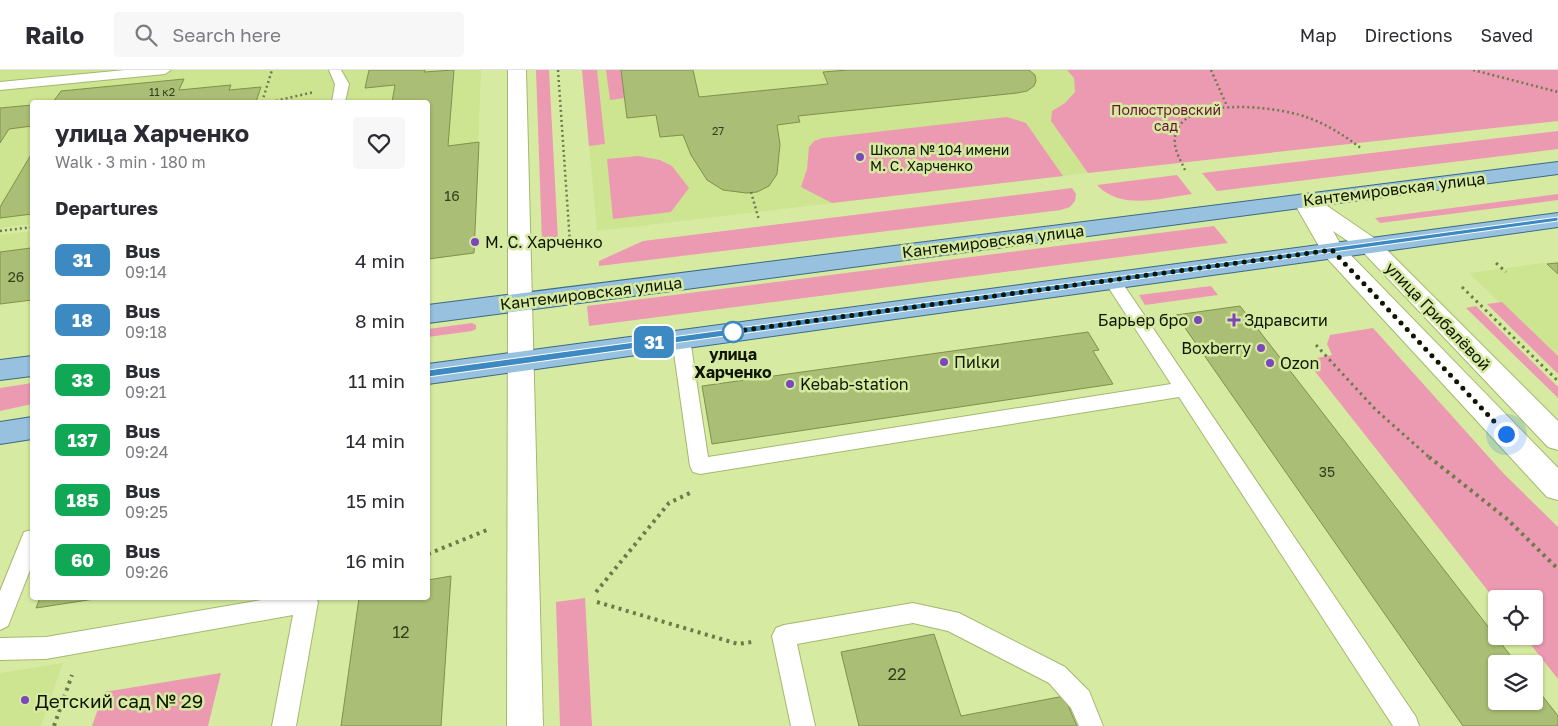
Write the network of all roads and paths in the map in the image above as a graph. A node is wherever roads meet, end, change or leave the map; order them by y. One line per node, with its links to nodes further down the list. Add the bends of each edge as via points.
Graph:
1 (39, 70): 9 (lane)
2 (165, 70): 9 (lane)
3 (272, 70): 13 (path)
4 (335, 70): 10 (lane)
5 (517, 70): 33 (street)
6 (558, 70): 26 (path)
7 (1211, 70): 16 (path)
8 (1474, 70): 12 (path)
9 (30, 83): 11 (lane)
10 (342, 84): 14 (path); 15 (lane)
11 (0, 86)
12 (1558, 92)
13 (263, 100)
14 (279, 100)
15 (339, 100)
16 (1227, 106): 17 (path, via 1250,106 1300,115 1344,135); 19 (path, via 1189,117 1178,128 1173,140 1176,155)
17 (1362, 149)
18 (1558, 168): 21 (main road, Кантемировская улица)
19 (1185, 170)
20 (751, 192): 22 (path)
21 (1304, 201): 27 (street, улица Грибалёвой); 28 (street, улица Грибалёвой); 33 (main road, Кантемировская улица)
22 (759, 220)
23 (1558, 220): 27 (main road)
24 (30, 227): 25 (path)
25 (0, 231)
26 (570, 245)
27 (1369, 245): 28 (main road); 45 (street, улица Грибалёвой)
28 (1332, 250): 31 (main road); 47 (street, улица Грибалёвой)
29 (1496, 263): 30 (path)
30 (1506, 272)
31 (1111, 279): 35 (main road); 42 (lane)
32 (1462, 286): 41 (path)
33 (520, 302): 34 (main road, Кантемировская улица); 37 (street)
34 (430, 314)
35 (681, 339): 37 (main road); 46 (lane, via 700,466)
36 (1316, 345): 51 (path, via 1351,387 1415,445 1489,503)
37 (521, 361): 40 (main road); 60 (street)
38 (30, 366): 39 (main road)
39 (0, 370)
40 (430, 374)
41 (1558, 381)
42 (1184, 389): 46 (lane); 63 (lane)
43 (30, 428): 44 (main road)
44 (0, 433)
45 (1558, 439)
46 (728, 461): 52 (path, via 728,467 710,483 669,503)
47 (1558, 488)
48 (488, 529): 50 (path)
49 (30, 544): 54 (lane)
50 (430, 553)
51 (1558, 569)
52 (596, 592)
53 (597, 602): 55 (path, via 738,644)
54 (0, 619)
55 (784, 636): 61 (lane); 62 (lane, via 913,613 951,621 1057,675 1080,700)
56 (84, 641): 57 (lane, via 46,648); 58 (path); 59 (lane, via 307,602)
57 (0, 649)
58 (54, 726)
59 (284, 726)
60 (525, 726)
61 (803, 726)
62 (1091, 726)
63 (1407, 726)

